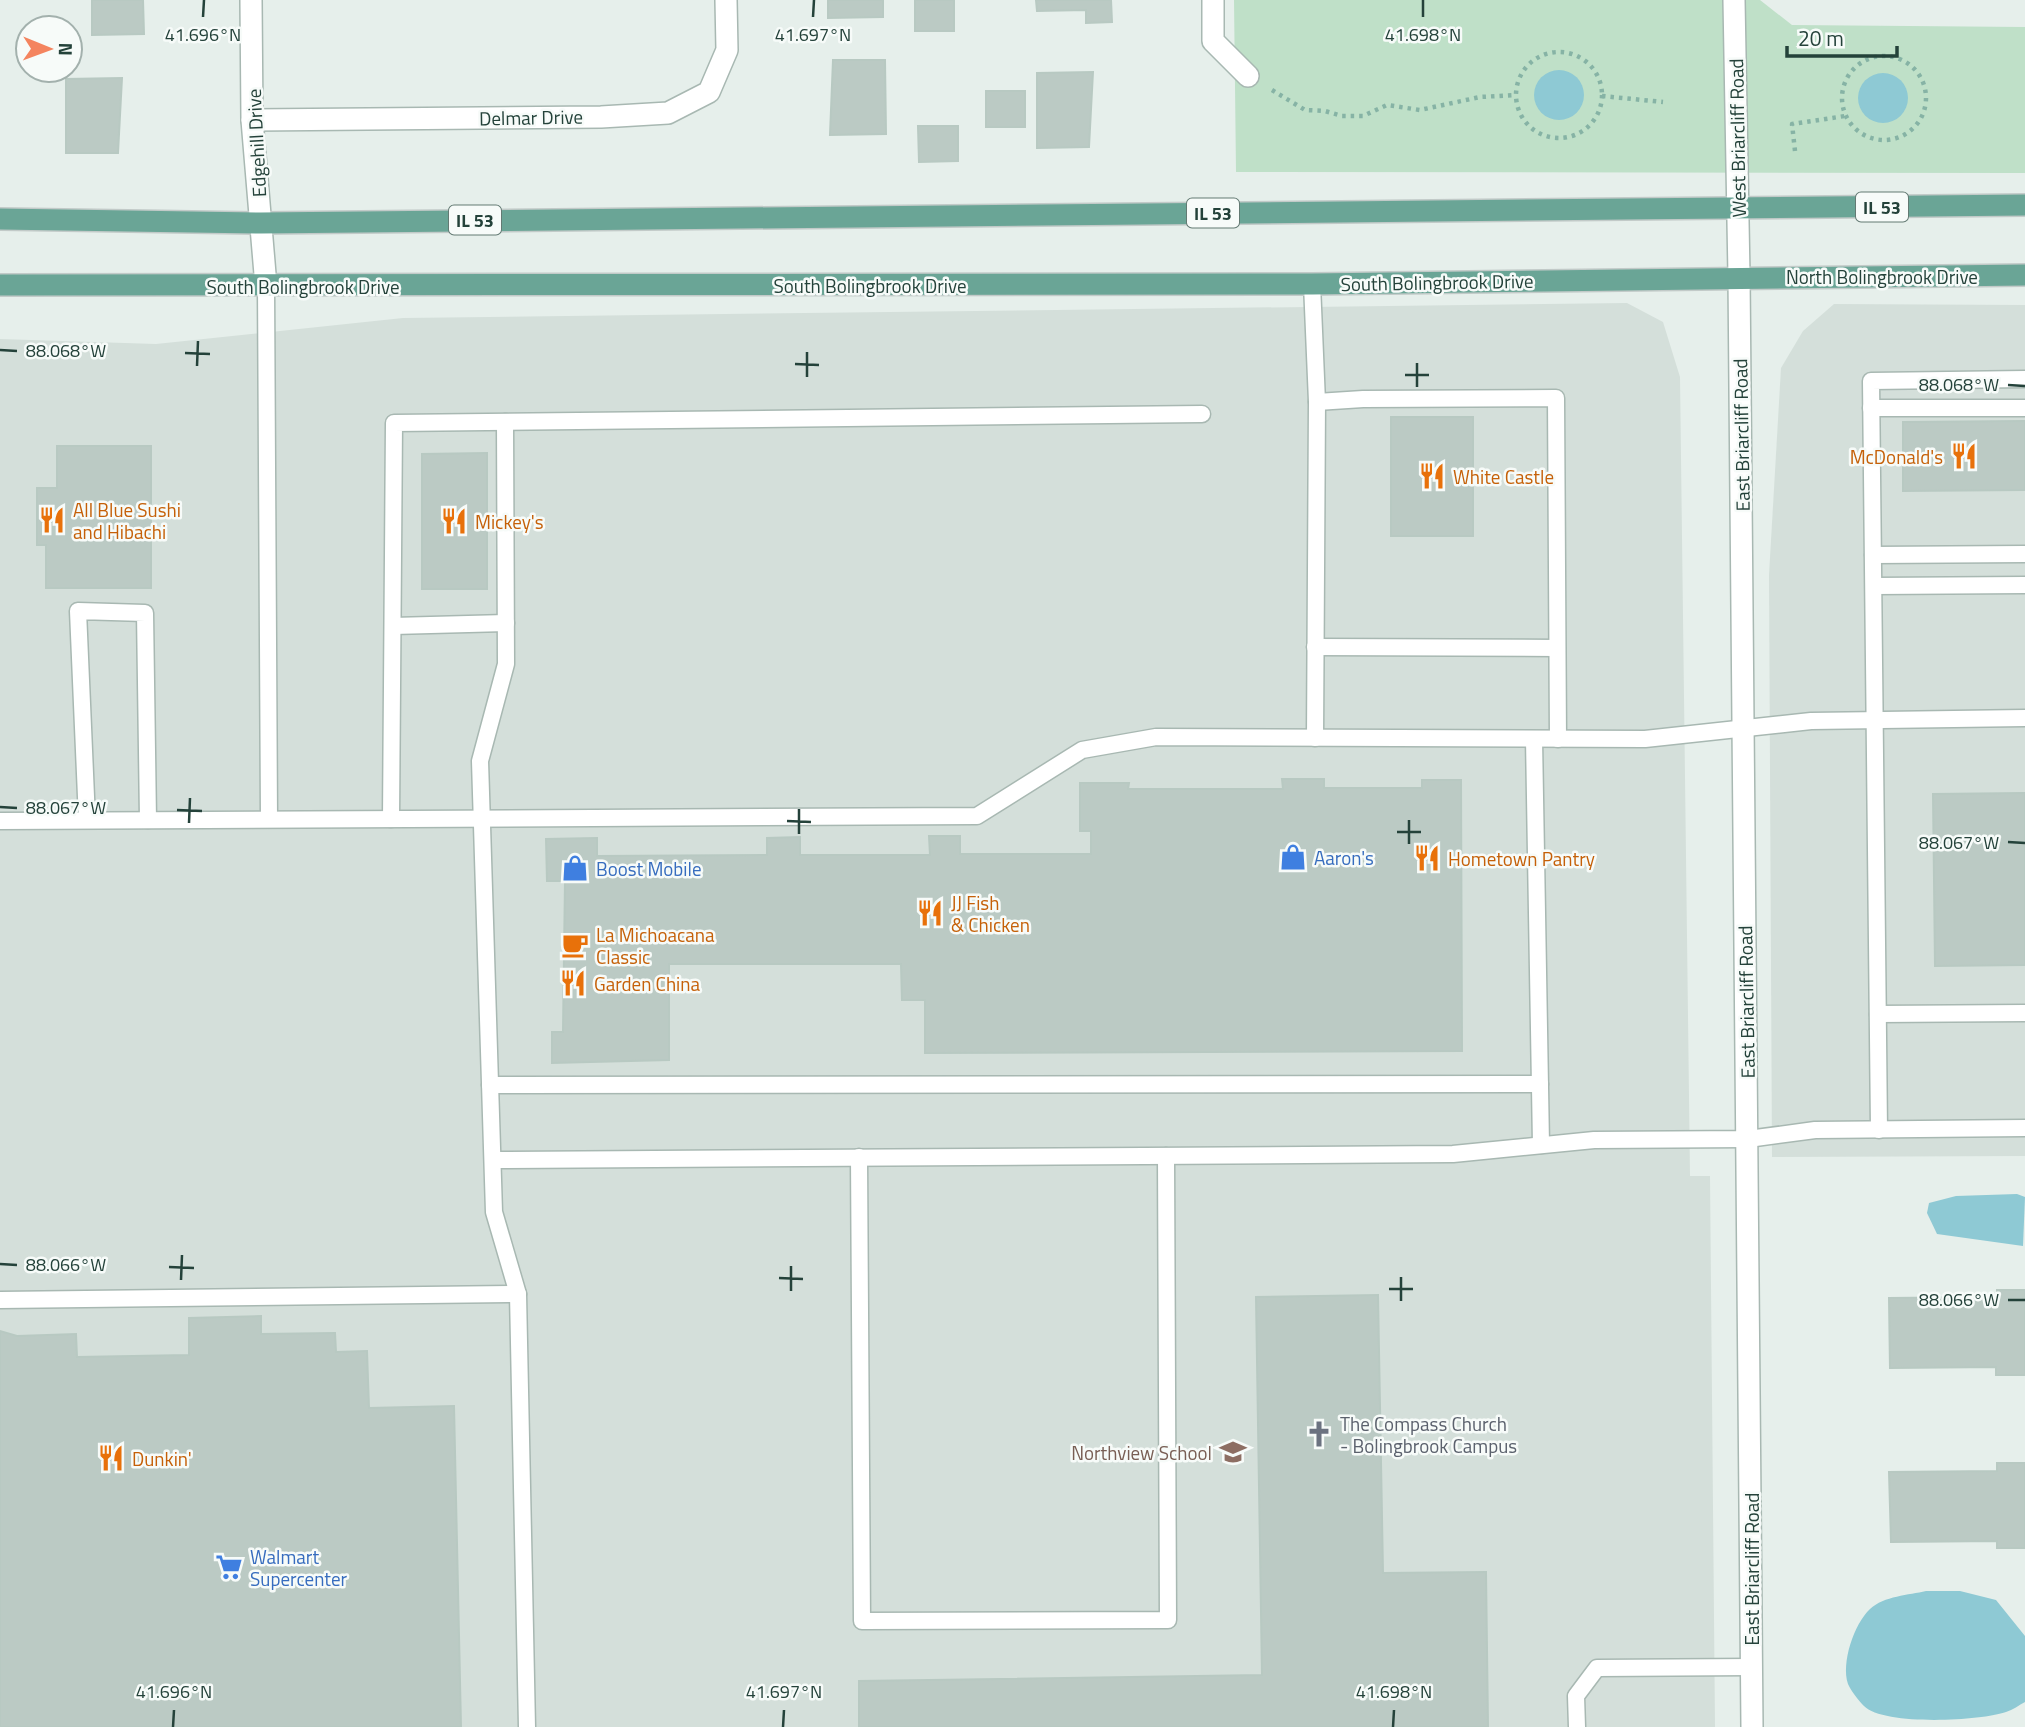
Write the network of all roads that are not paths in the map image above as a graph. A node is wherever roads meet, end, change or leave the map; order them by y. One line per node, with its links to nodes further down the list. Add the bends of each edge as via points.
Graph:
1 (251, 0): 6 (street, Edgehill Drive)
2 (726, 0): 6 (street, Delmar Drive, via 727,50 709,92 668,113)
3 (1213, 0): 5 (street, via 1213,41)
4 (1734, 0): 8 (street, West Briarcliff Road)
5 (1248, 76)
6 (252, 120): 10 (street, Edgehill Drive)
7 (2025, 205): 8 (main road, IL 53)
8 (1738, 208): 10 (main road, IL 53); 12 (street, West Briarcliff Road)
9 (0, 219): 10 (main road, IL 53)
10 (261, 223): 15 (street, Edgehill Drive)
11 (2025, 275): 12 (main road, North Bolingbrook Drive)
12 (1740, 276): 13 (main road, South Bolingbrook Drive); 32 (street, East Briarcliff Road)
13 (1312, 284): 15 (main road, South Bolingbrook Drive); 17 (lane)
14 (0, 285): 15 (main road, South Bolingbrook Drive)
15 (266, 286): 37 (lane)
16 (2025, 379): 18 (lane, via 1871,381)
17 (1317, 402): 28 (lane); 29 (lane, via 1556,398)
18 (1871, 408): 19 (lane); 23 (lane)
19 (2025, 408)
20 (1202, 414): 21 (lane)
21 (505, 422): 26 (lane); 27 (lane, via 394,423)
22 (2025, 554): 23 (lane)
23 (1873, 555): 25 (lane)
24 (2025, 585): 25 (lane)
25 (1874, 586): 31 (lane)
26 (506, 623): 27 (lane); 36 (lane, via 506,664 480,761)
27 (393, 626): 38 (lane)
28 (1315, 647): 29 (lane); 33 (lane)
29 (1557, 648): 35 (lane)
30 (2025, 718): 31 (lane)
31 (1874, 720): 32 (lane); 43 (lane)
32 (1744, 728): 35 (lane, via 1645,739); 48 (street, East Briarcliff Road)
33 (1315, 738): 34 (lane); 36 (lane, via 1156,737 1082,750 977,816)
34 (1534, 739): 35 (lane); 44 (lane)
35 (1558, 739)
36 (483, 818): 38 (lane); 45 (lane)
37 (269, 819): 38 (lane); 40 (lane)
38 (391, 819)
39 (87, 820): 40 (lane); 40 (lane, via 78,611 145,613); 41 (lane)
40 (148, 820)
41 (0, 821)
42 (2025, 1013): 43 (lane)
43 (1878, 1014): 47 (lane)
44 (1540, 1084): 45 (lane); 49 (lane)
45 (490, 1085): 52 (lane)
46 (2025, 1128): 47 (lane)
47 (1880, 1129): 48 (lane, via 1815,1130)
48 (1748, 1139): 49 (lane); 55 (street, East Briarcliff Road)
49 (1541, 1145): 50 (lane, via 1453,1154)
50 (1166, 1156): 51 (lane); 51 (lane, via 1168,1620 1001,1621 862,1621)
51 (859, 1157): 52 (lane)
52 (493, 1160): 53 (lane, via 494,1212)
53 (518, 1294): 54 (lane); 56 (lane)
54 (0, 1300)
55 (1752, 1667): 57 (lane, via 1597,1668 1576,1696); 58 (street, East Briarcliff Road)
56 (527, 1727)
57 (1577, 1727)
58 (1752, 1727)

